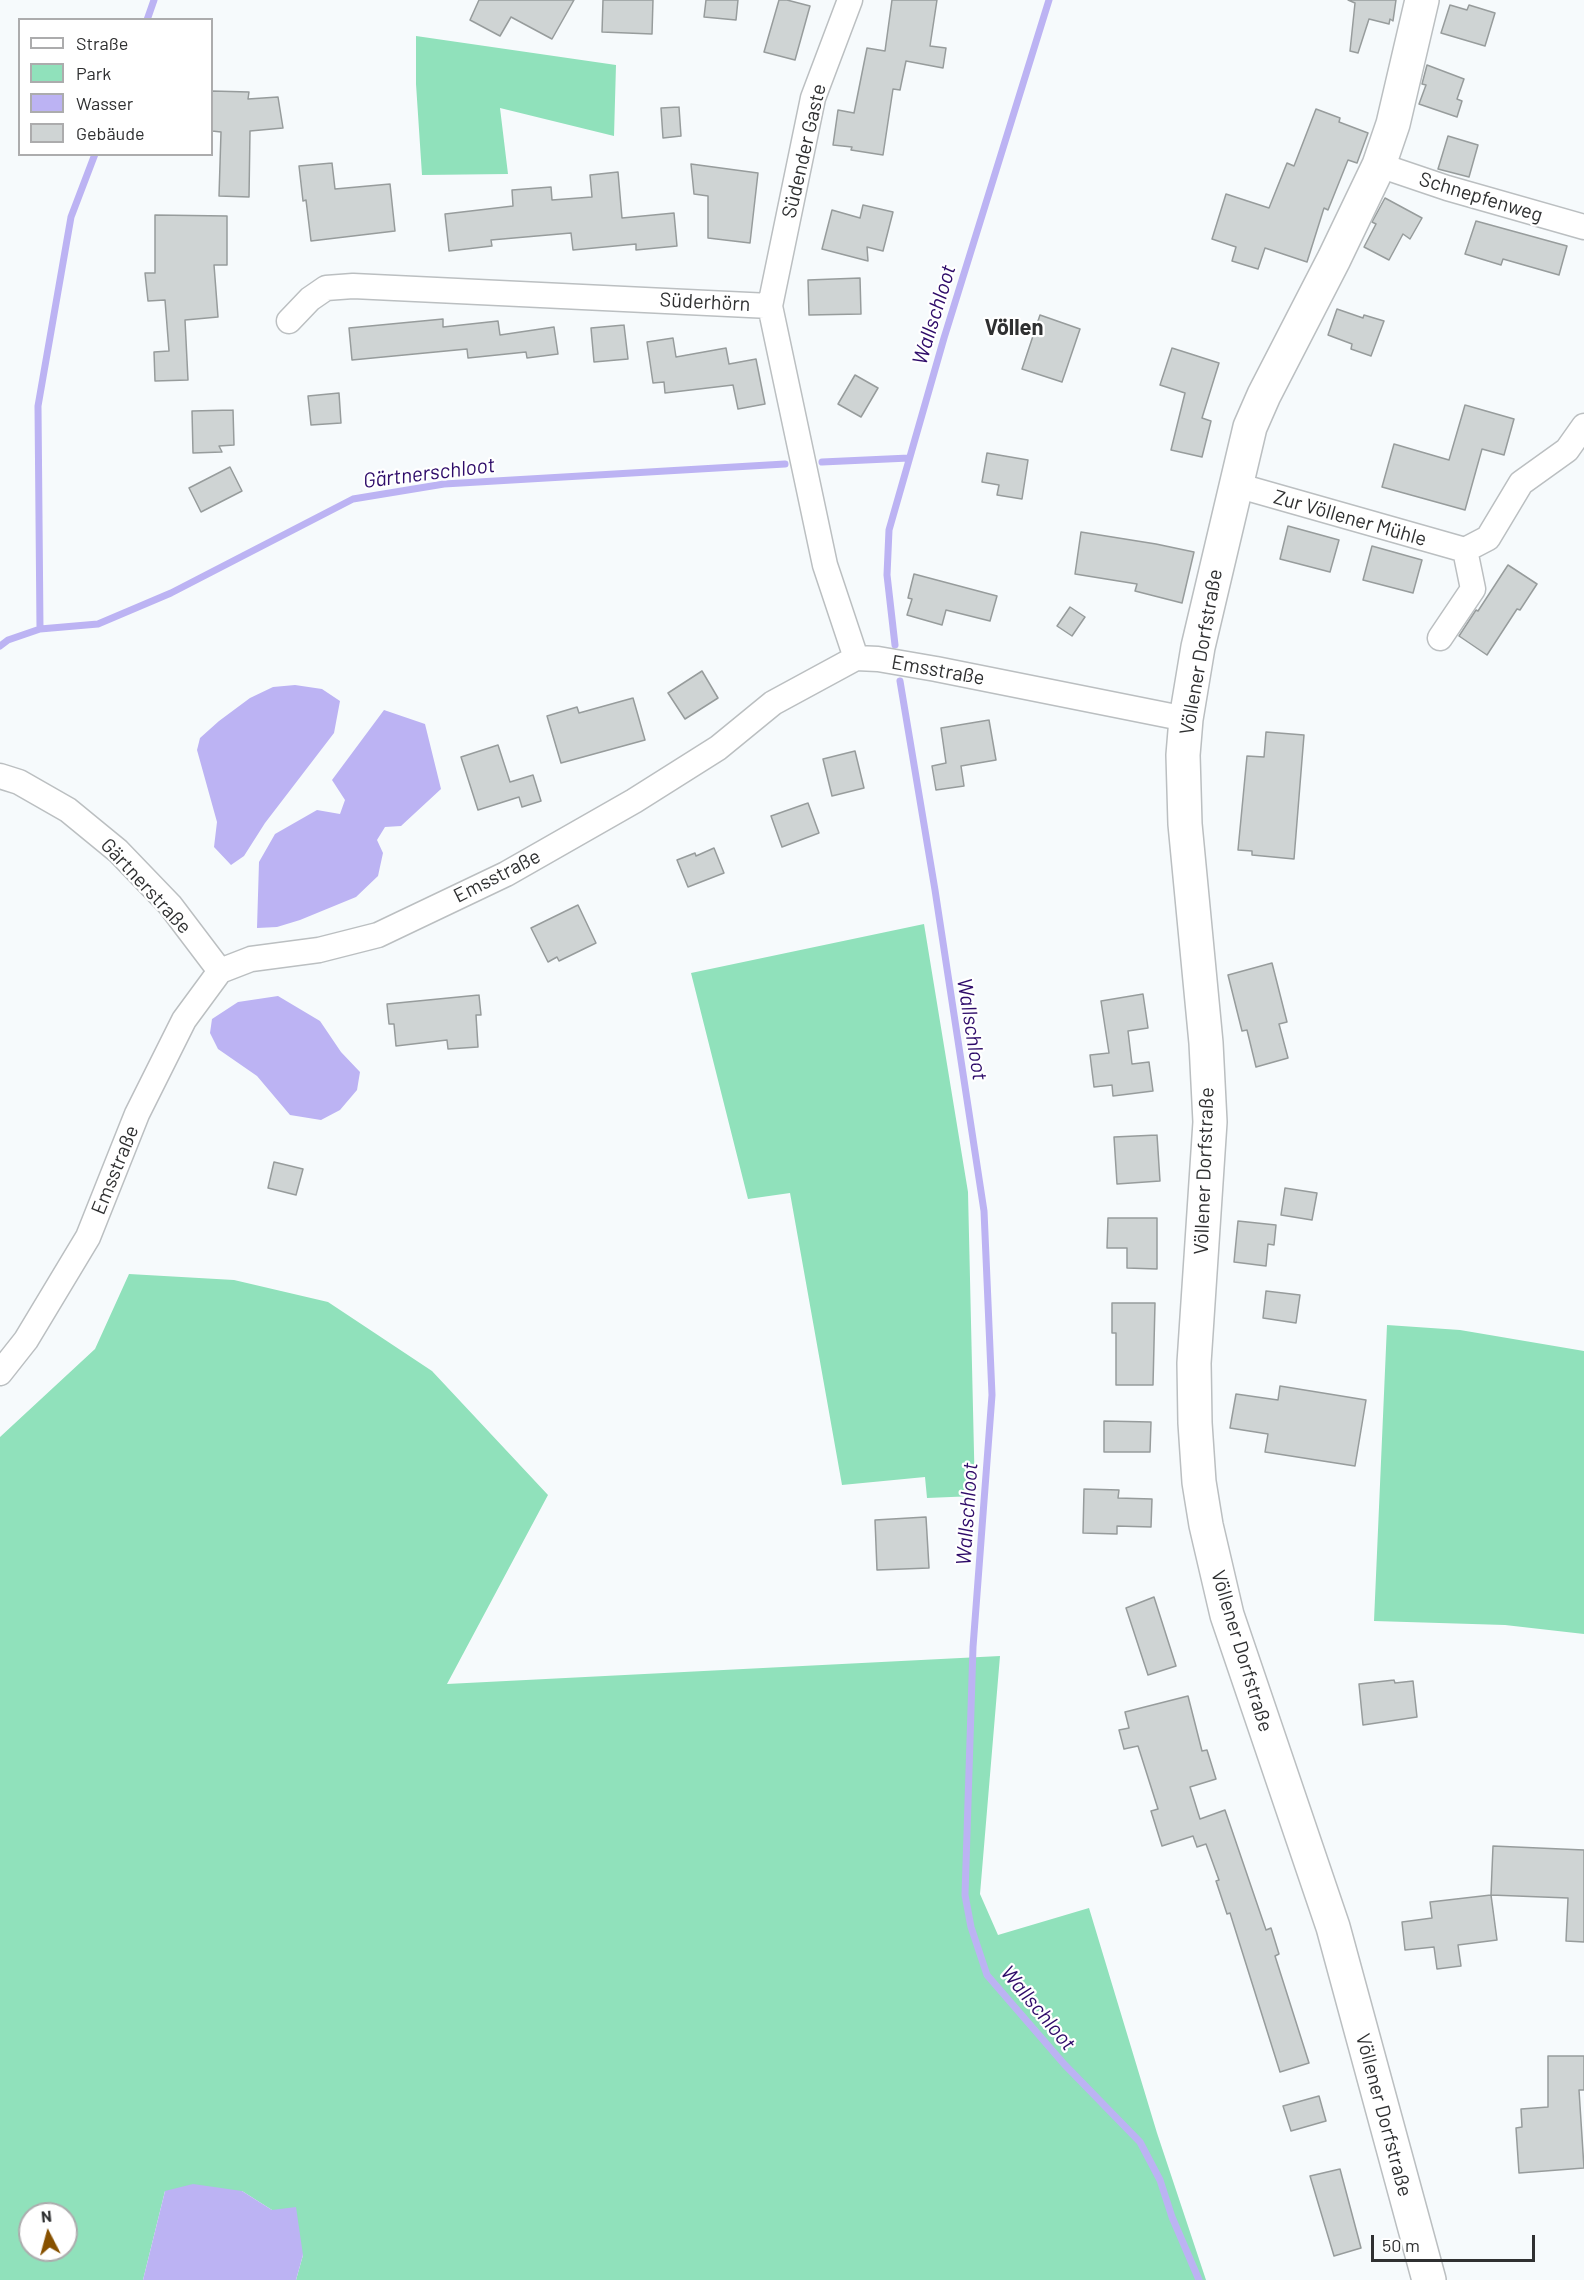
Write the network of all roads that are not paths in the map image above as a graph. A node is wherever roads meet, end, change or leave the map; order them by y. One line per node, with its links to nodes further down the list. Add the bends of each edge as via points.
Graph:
1 (850, 0): 5 (street, Südender Gaste, via 813,98)
2 (1422, 0): 3 (street, Völlener Dorfstraße, via 1393,124)
3 (1379, 165): 4 (street, Schnepfenweg); 8 (street, Völlener Dorfstraße, via 1264,395 1250,427)
4 (1584, 227)
5 (770, 306): 6 (street, Süderhörn, via 353,286 326,288); 11 (street, Süderhörn, via 825,565)
6 (289, 321)
7 (1584, 426): 9 (street, via 1567,450 1521,483 1488,538)
8 (1236, 485): 9 (street, Zur Völlener Mühle); 12 (street, Völlener Dorfstraße, via 1198,647)
9 (1465, 550): 10 (street, via 1473,589)
10 (1440, 638)
11 (855, 658): 12 (street, Emsstraße, via 936,669); 14 (street, Emsstraße, via 773,703 718,748 634,801 506,874 378,935 319,950 251,958)
12 (1186, 719): 16 (street, Völlener Dorfstraße, via 1185,824 1210,1122 1195,1346 1199,1482 1227,1615 1332,1927)
13 (0, 776): 14 (street, Gärtnerstraße, via 19,782 68,810 118,851 170,905)
14 (220, 971): 15 (street, Emsstraße, via 184,1020 137,1114 88,1237 26,1340)
15 (0, 1373)
16 (1429, 2280)

